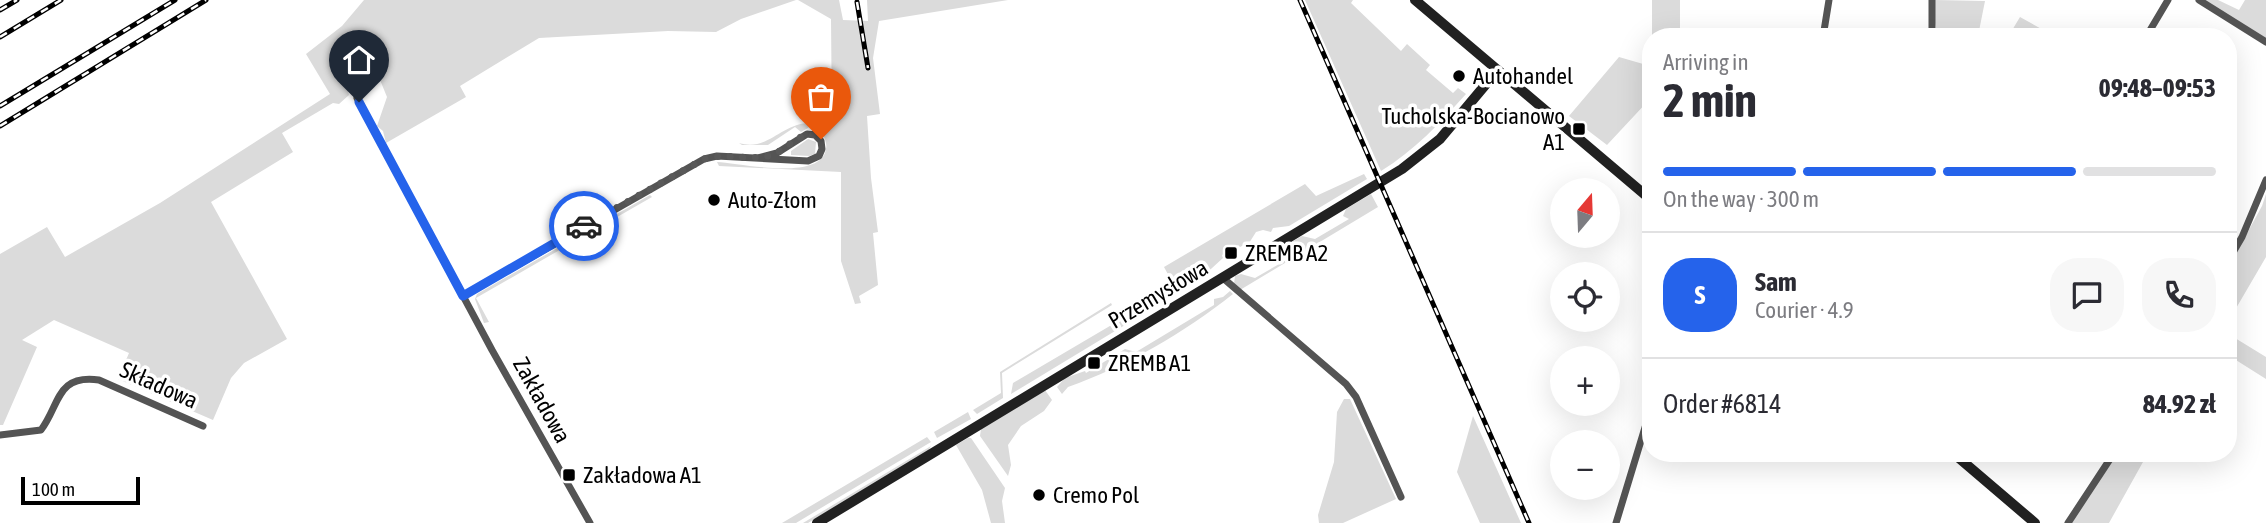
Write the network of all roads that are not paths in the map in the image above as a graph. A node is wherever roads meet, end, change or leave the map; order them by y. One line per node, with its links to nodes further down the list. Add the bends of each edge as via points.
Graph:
1 (1415, 0): 10 (street)
2 (1829, 0): 6 (street)
3 (1932, 0): 7 (street)
4 (2168, 0): 8 (street)
5 (2199, 0): 9 (street)
6 (1824, 28)
7 (1932, 28)
8 (2151, 28)
9 (2266, 41)
10 (1497, 71): 14 (street); 16 (street, Przemysłowa, via 1421,156)
11 (357, 98): 17 (street, Zakładowa)
12 (758, 158): 12 (street, via 813,160 820,155 822,143 808,134 777,153); 17 (street, via 704,159)
13 (2266, 180): 15 (street)
14 (1642, 192)
15 (2237, 246)
16 (1223, 278): 23 (street, via 1346,384); 24 (street, Przemysłowa)
17 (463, 296): 25 (street, Zakładowa)
18 (203, 426): 19 (street, Składowa, via 92,379 60,392 41,430)
19 (0, 435)
20 (1642, 437): 27 (street)
21 (1964, 462): 28 (street)
22 (2109, 462): 29 (street)
23 (1402, 496)
24 (831, 519): 26 (street, Przemysłowa)
25 (590, 523)
26 (817, 523)
27 (1616, 523)
28 (2035, 523)
29 (2068, 523)

